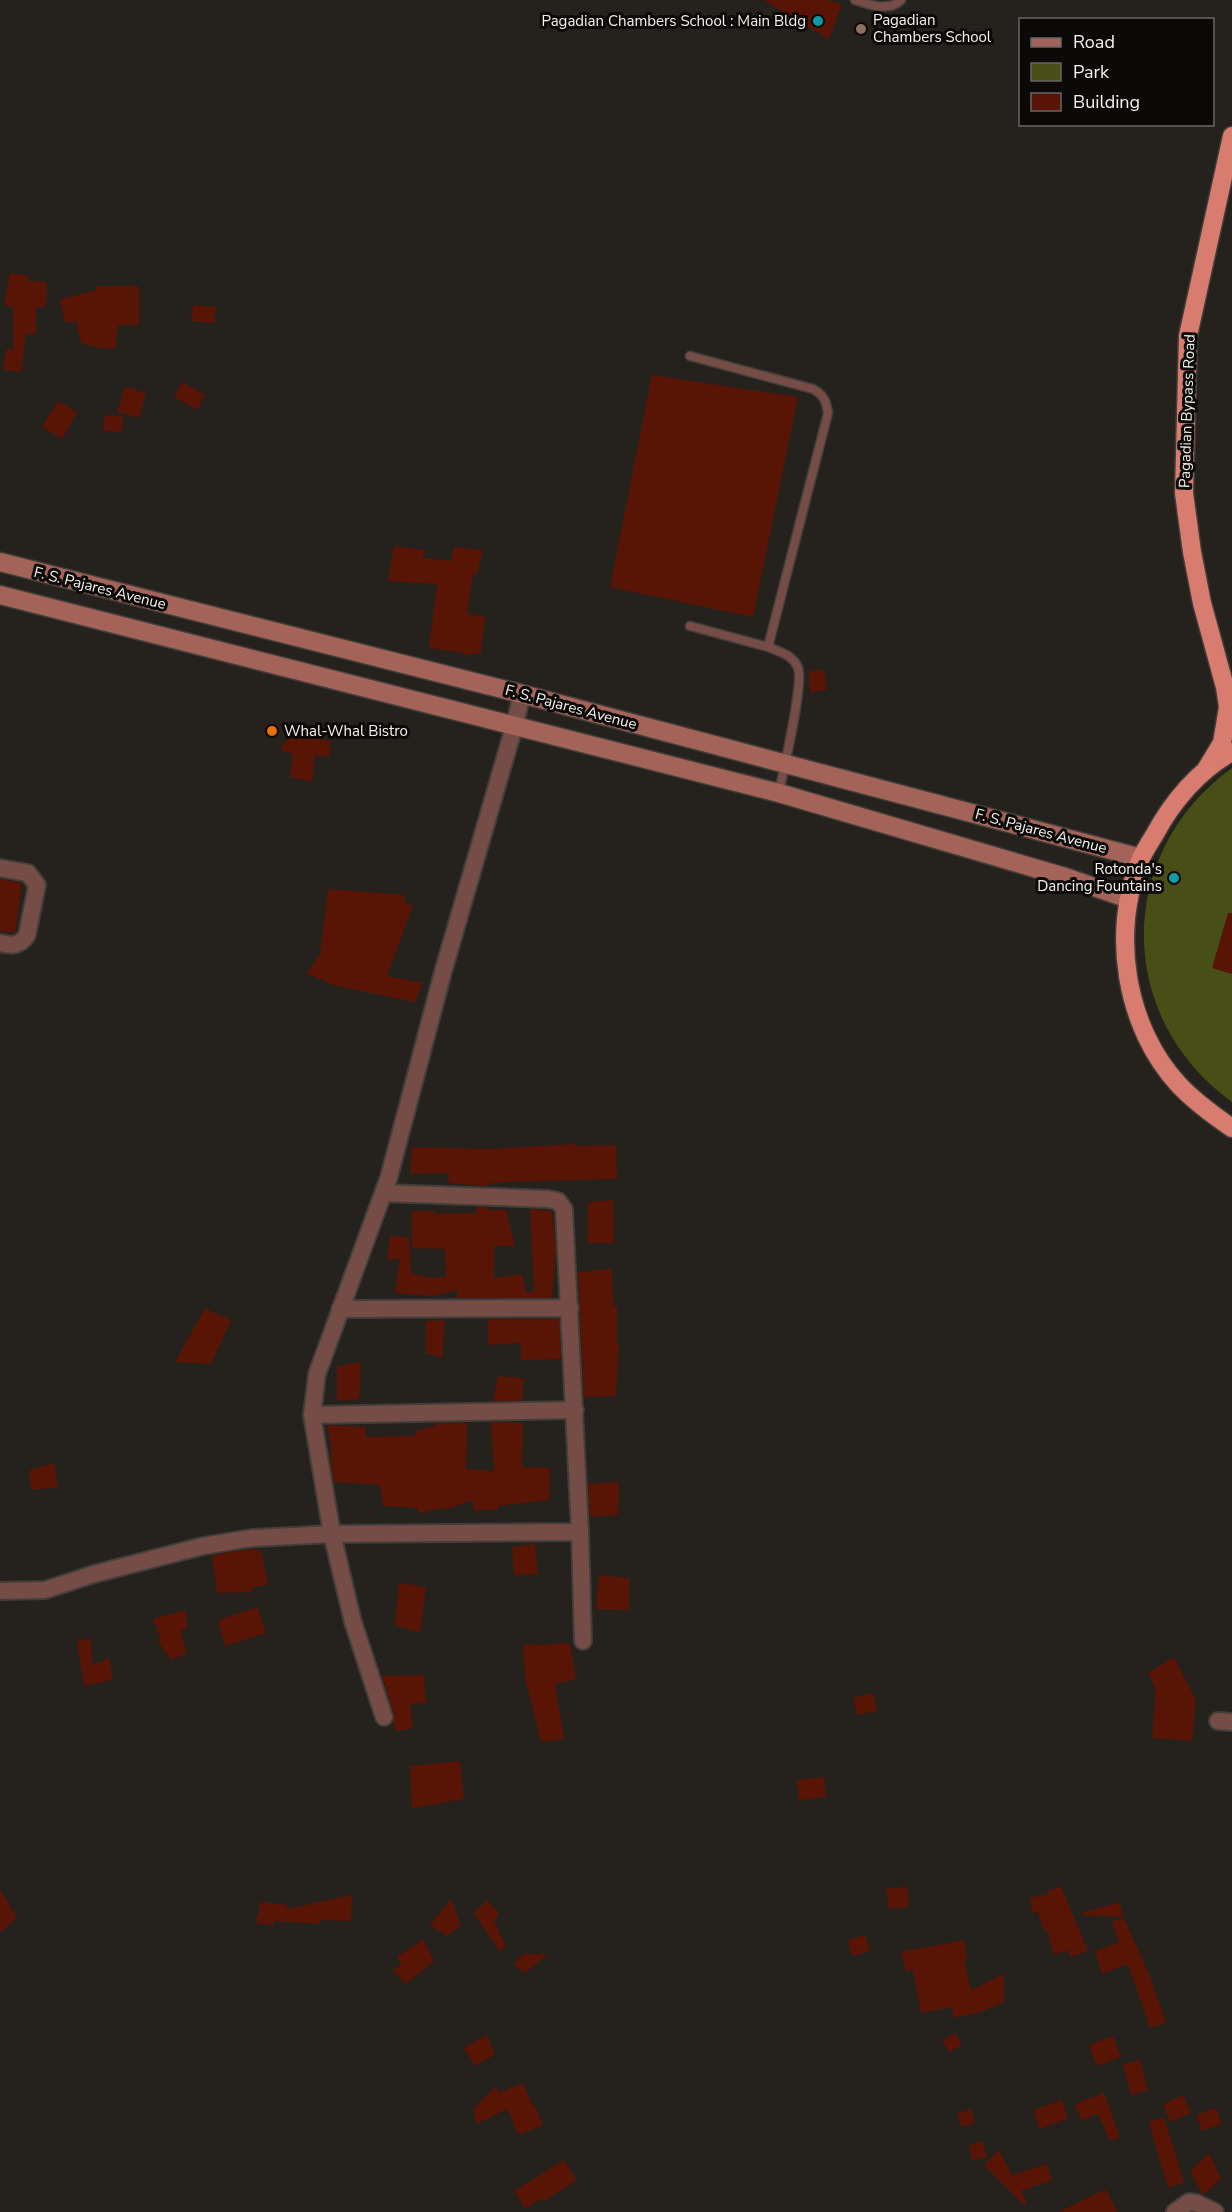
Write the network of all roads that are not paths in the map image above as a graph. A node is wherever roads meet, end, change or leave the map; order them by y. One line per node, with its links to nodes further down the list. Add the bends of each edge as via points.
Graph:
1 (855, 0): 2 (lane, via 889,7)
2 (901, 0)
3 (1232, 136): 11 (highway, Pagadian Bypass Road, via 1188,336 1184,493 1202,603)
4 (690, 356): 9 (lane, via 813,389 826,401 828,413)
5 (0, 562): 8 (main road, F. S. Pajares Avenue)
6 (0, 595): 10 (main road, F. S. Pajares Avenue)
7 (690, 626): 9 (lane)
8 (335, 647): 10 (main road); 12 (main road, F. S. Pajares Avenue)
9 (768, 648): 15 (lane, via 790,656 798,667)
10 (328, 678): 13 (main road, F. S. Pajares Avenue)
11 (1229, 692): 16 (highway, Pagadian Bypass Road, via 1222,743)
12 (522, 694): 13 (street); 15 (main road, F. S. Pajares Avenue)
13 (514, 727): 17 (main road, F. S. Pajares Avenue); 23 (street)
14 (1232, 752): 16 (highway)
15 (785, 763): 17 (lane); 18 (main road, F. S. Pajares Avenue)
16 (1205, 771): 18 (highway, via 1167,811)
17 (778, 793): 20 (main road, F. S. Pajares Avenue)
18 (1141, 858): 20 (highway)
19 (0, 868): 21 (street, via 28,873 37,885 27,935 11,946)
20 (1129, 899): 22 (highway, via 1125,938 1128,978 1138,1016 1155,1052 1178,1083 1206,1111)
21 (0, 944)
22 (1232, 1128)
23 (384, 1193): 24 (street, via 558,1201 566,1218); 25 (street)
24 (570, 1308): 25 (street); 26 (street)
25 (340, 1309): 27 (street, via 317,1374)
26 (575, 1410): 27 (street); 28 (street)
27 (312, 1415): 29 (street)
28 (580, 1532): 29 (street); 31 (street)
29 (332, 1534): 30 (street, via 252,1538 202,1546 45,1590); 32 (street, via 353,1622)
30 (0, 1591)
31 (583, 1641)
32 (384, 1717)
33 (1176, 2212): 34 (street, via 1189,2202)
34 (1215, 2212)

